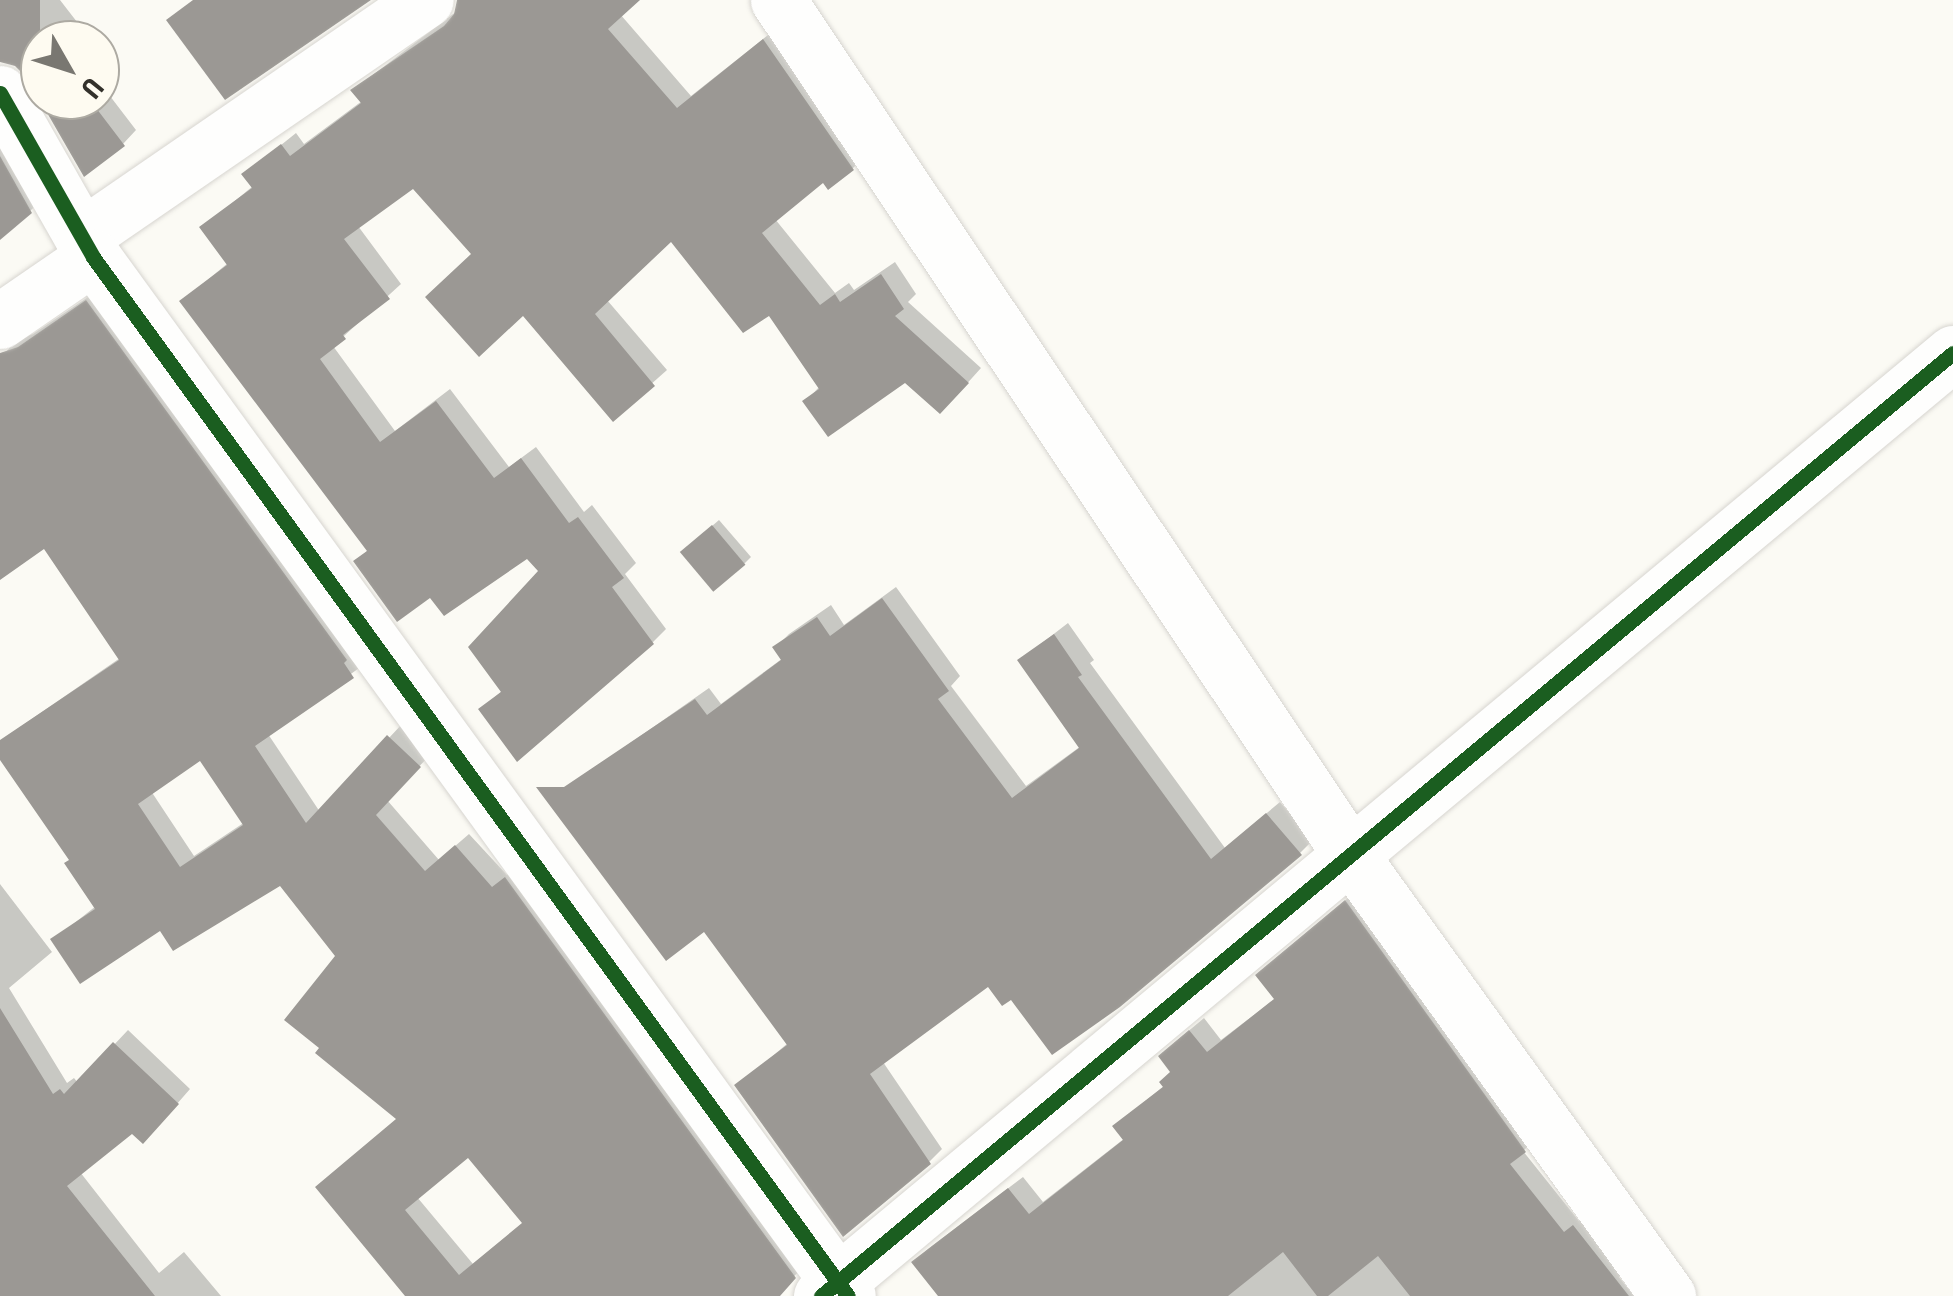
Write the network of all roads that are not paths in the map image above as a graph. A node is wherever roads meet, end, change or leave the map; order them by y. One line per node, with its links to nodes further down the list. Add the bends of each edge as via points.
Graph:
1 (426, 0): 4 (street)
2 (778, 0): 7 (street)
3 (0, 93): 4 (street)
4 (87, 247): 5 (street); 8 (street)
5 (0, 322)
6 (1953, 353): 7 (street)
7 (1352, 857): 8 (street); 9 (street)
8 (835, 1291)
9 (1668, 1296)

